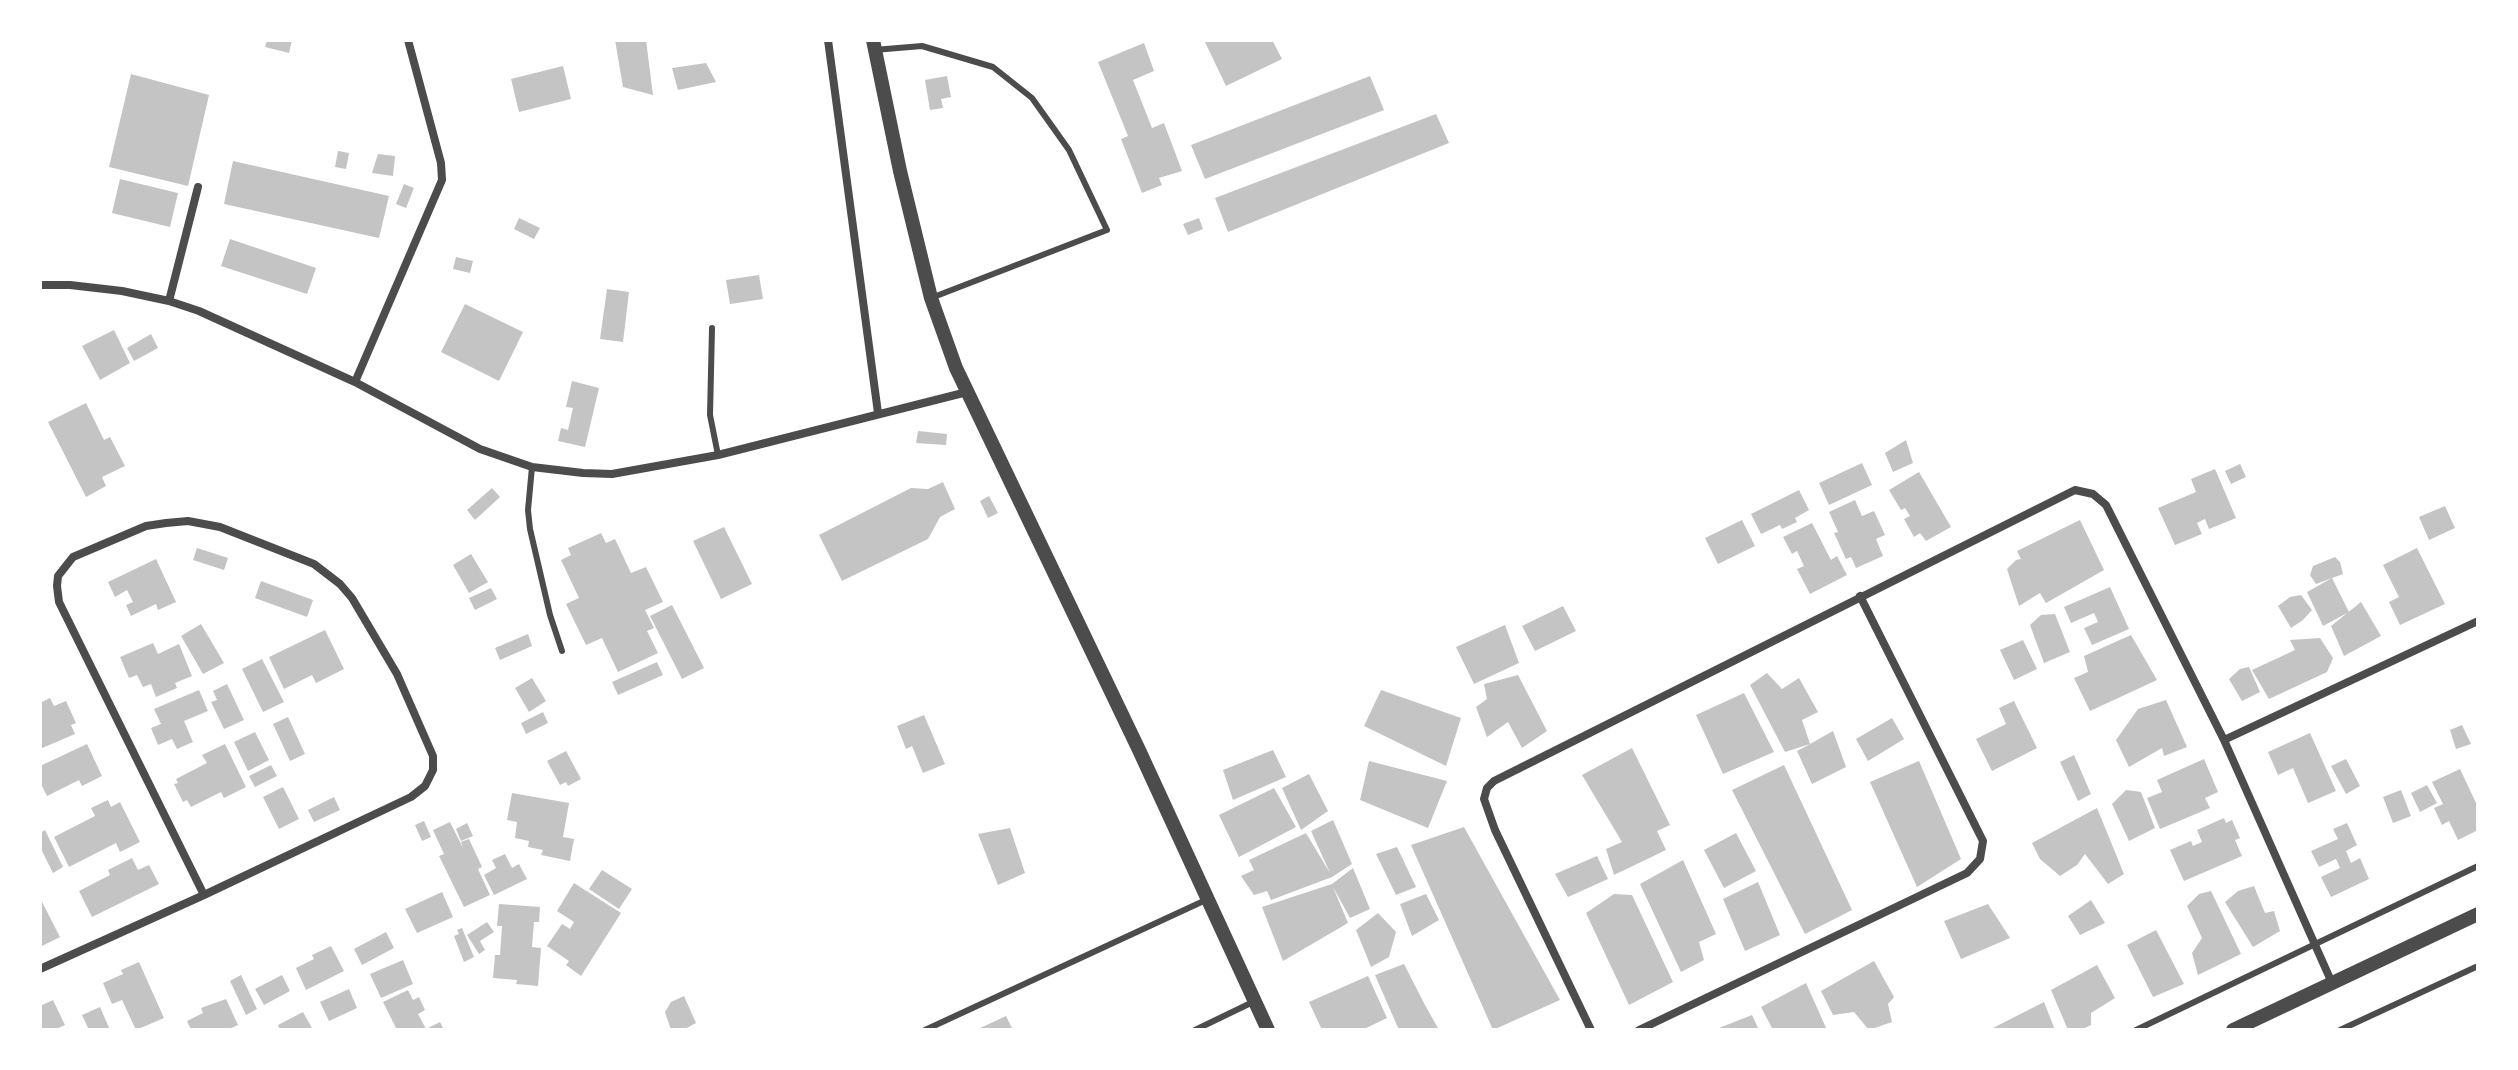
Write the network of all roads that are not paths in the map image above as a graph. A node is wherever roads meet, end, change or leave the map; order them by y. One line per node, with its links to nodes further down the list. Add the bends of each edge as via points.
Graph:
1 (408, 40): 9 (street, via 442,180)
2 (828, 40): 11 (street)
3 (873, 45): 6 (street); 6 (lane, via 922,46 993,67 1023,90 1069,150 1107,230)
4 (198, 187): 7 (street)
5 (40, 285): 7 (street, via 122,291)
6 (931, 298): 10 (street)
7 (169, 301): 9 (street)
8 (712, 328): 12 (lane, via 710,415)
9 (355, 382): 13 (street, via 480,449)
10 (967, 392): 11 (street); 20 (street)
11 (878, 413): 12 (street)
12 (718, 455): 13 (street, via 612,474)
13 (532, 467): 16 (lane, via 530,529)
14 (1860, 596): 17 (street, via 2075,490 2093,494 2106,505); 30 (street, via 1487,788 1484,799 1495,830); 31 (street, via 1983,841 1980,859 1967,873)
15 (2478, 621): 17 (street)
16 (562, 651)
17 (2224, 740): 22 (street)
18 (2478, 866): 22 (lane)
19 (204, 895): 19 (street, via 411,797 425,786 433,756 397,674 340,584 314,564 220,527 188,521 146,526 73,557 57,586 59,602); 24 (street)
20 (1208, 899): 26 (street); 27 (lane)
21 (2478, 914): 25 (street)
22 (2315, 945): 25 (street); 32 (lane)
23 (2478, 966): 34 (lane)
24 (40, 969)
25 (2332, 983): 33 (street)
26 (1255, 1001): 28 (lane); 29 (street)
27 (925, 1030)
28 (1195, 1030)
29 (1268, 1030)
30 (1591, 1030)
31 (1639, 1030)
32 (2136, 1030)
33 (2233, 1030)
34 (2340, 1030)

